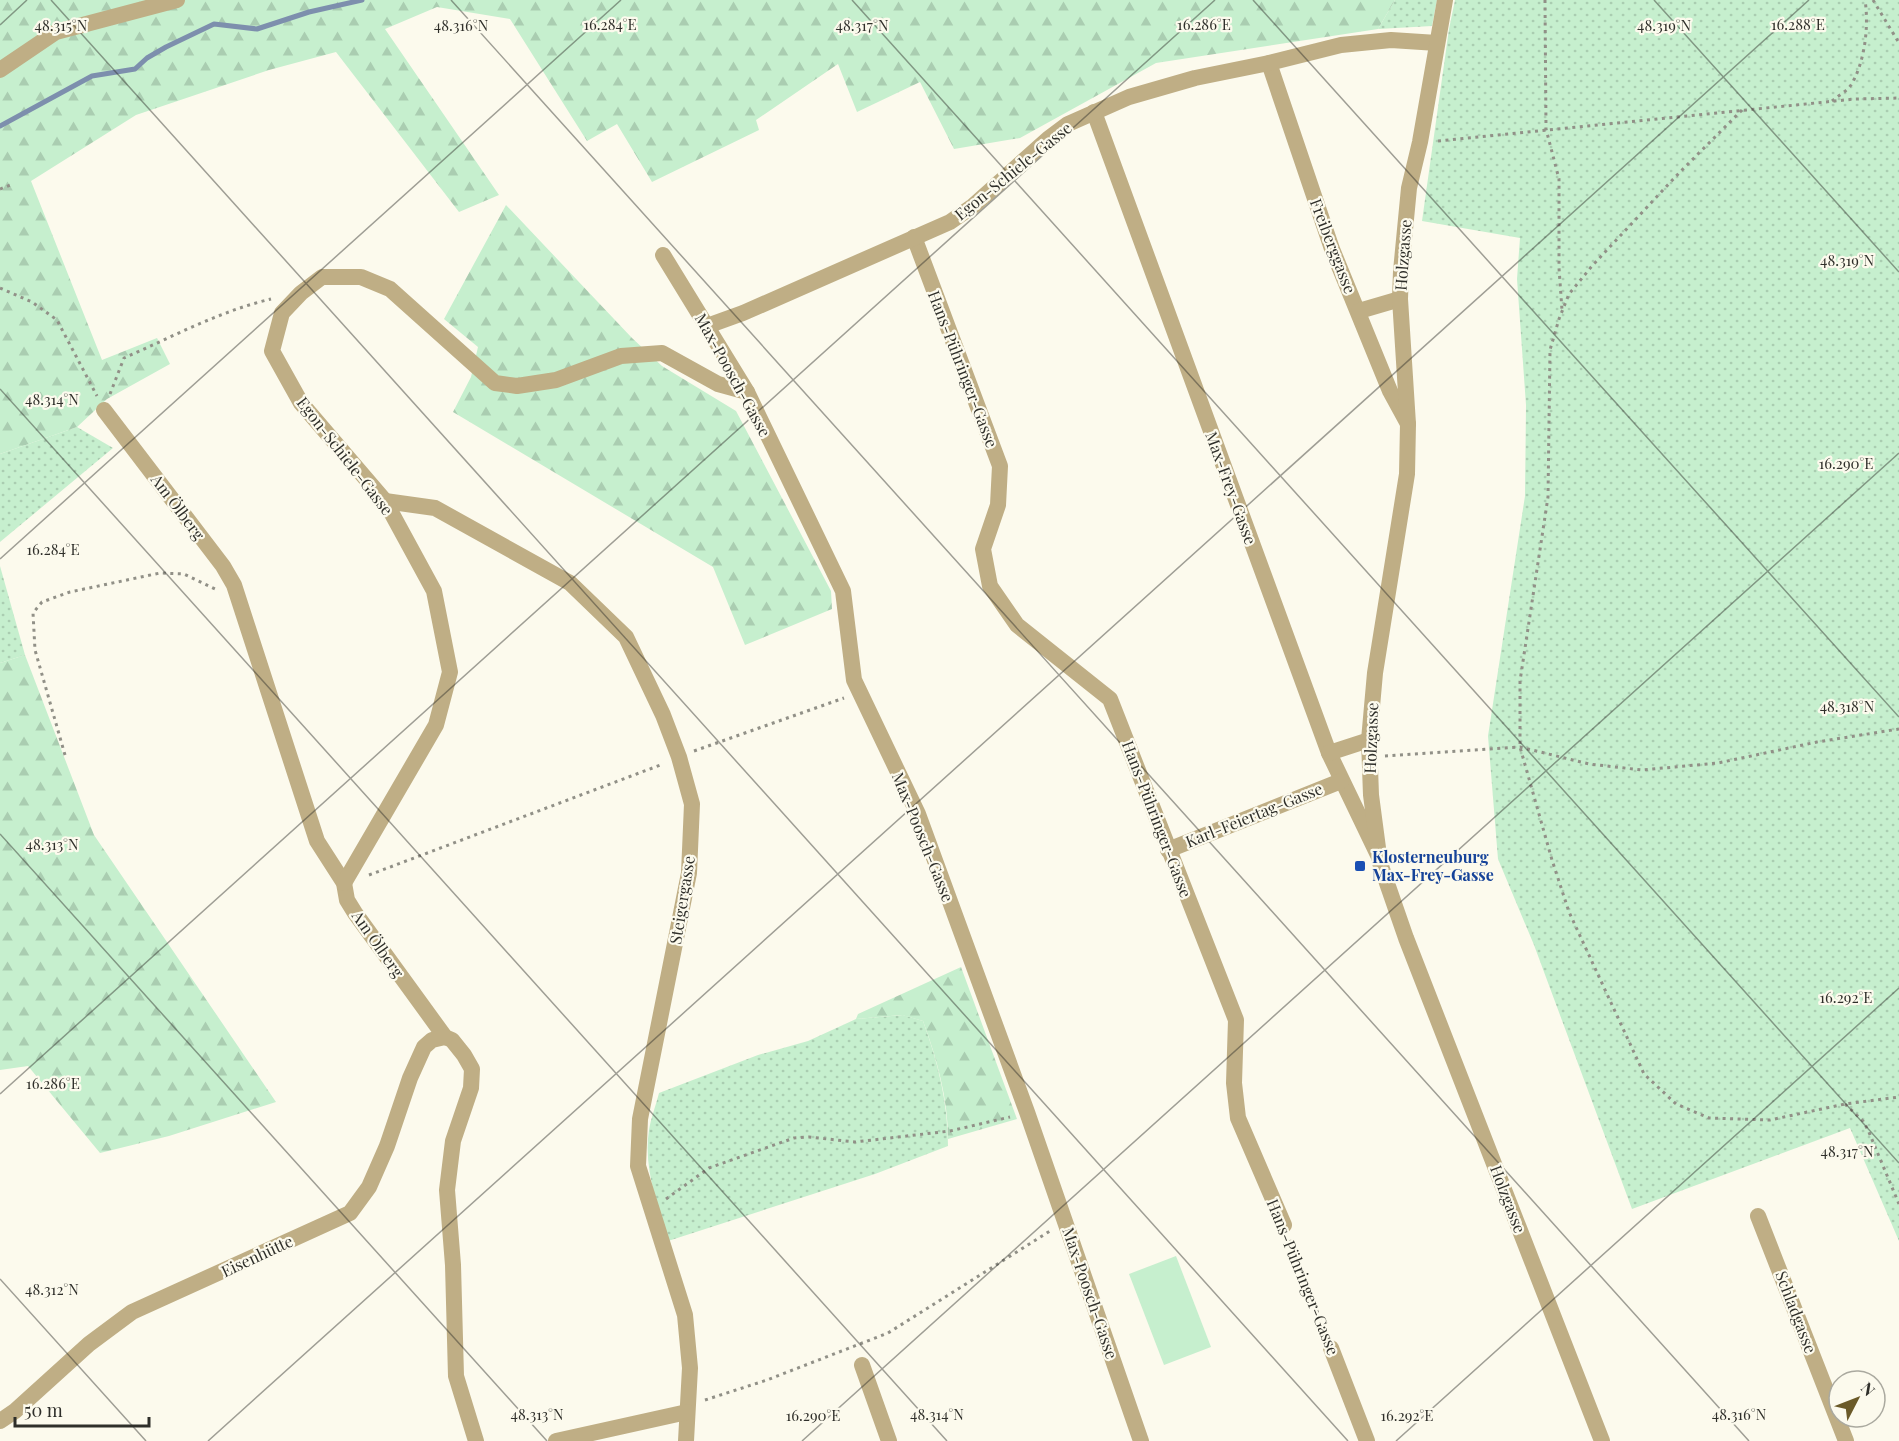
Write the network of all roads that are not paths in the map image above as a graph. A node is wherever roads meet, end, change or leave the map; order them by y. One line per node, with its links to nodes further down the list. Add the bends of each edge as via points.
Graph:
1 (177, 0): 5 (street, via 56,32)
2 (1445, 0): 3 (street, Holzgasse)
3 (1437, 43): 4 (street, Egon-Schiele-Gasse, via 1365,42); 9 (street, Holzgasse, via 1409,188)
4 (1269, 63): 6 (street, Egon-Schiele-Gasse, via 1195,78 1129,97); 10 (street, Freiberggasse, via 1332,249)
5 (0, 70)
6 (1094, 112): 7 (street, Egon-Schiele-Gasse, via 1048,139 974,206 950,222); 17 (street, Max-Frey-Gasse)
7 (914, 237): 11 (street, Egon-Schiele-Gasse); 19 (street, Hans-Pühringer-Gasse, via 1000,466 998,505 983,549 990,586 1017,625 1110,699)
8 (663, 255): 11 (street, Max-Poosch-Gasse)
9 (1400, 299): 10 (street); 14 (street, Holzgasse)
10 (1359, 311): 14 (street, Freiberggasse, via 1390,391)
11 (707, 326): 12 (street, Max-Poosch-Gasse)
12 (747, 392): 15 (street, Egon-Schiele-Gasse, via 718,384 662,353 621,356 556,380 517,386 495,383 390,289 361,277 322,277 282,313 272,351 301,403); 33 (street, Max-Poosch-Gasse, via 843,591 854,680 918,814)
13 (104, 410): 21 (street, Am Ölberg, via 234,585 317,841)
14 (1408, 424): 16 (street, Holzgasse, via 1407,474 1375,673)
15 (385, 501): 21 (street, Egon-Schiele-Gasse, via 434,591 450,672 436,725); 27 (street, Steigergasse, via 435,508 570,583 626,638 679,757 692,804 689,873 640,1119 638,1166 685,1315 690,1368)
16 (1369, 740): 17 (street); 20 (street, Holzgasse, via 1371,795)
17 (1329, 753): 18 (street, Max-Frey-Gasse)
18 (1341, 781): 19 (street, Karl-Feiertag-Gasse); 20 (street, Max-Frey-Gasse)
19 (1168, 849): 24 (street, Hans-Pühringer-Gasse, via 1236,1020 1234,1083 1238,1118)
20 (1380, 859): 35 (street, Holzgasse, via 1406,938)
21 (344, 883): 22 (street, Am Ölberg, via 347,900)
22 (445, 1037): 28 (street, Eisenhütte, via 424,1047 369,1187 350,1213 132,1311); 29 (street, Am Ölberg, via 452,1040 472,1070 471,1088 453,1141 447,1190 456,1376)
23 (1758, 1216): 36 (street, Schladgasse)
24 (1284, 1225)
25 (1331, 1348): 34 (street, Hans-Pühringer-Gasse)
26 (862, 1365): 32 (street)
27 (688, 1409): 30 (street); 31 (street, Steigergasse)
28 (0, 1421)
29 (476, 1441)
30 (556, 1441)
31 (686, 1441)
32 (889, 1441)
33 (1141, 1441)
34 (1367, 1441)
35 (1602, 1441)
36 (1846, 1441)

